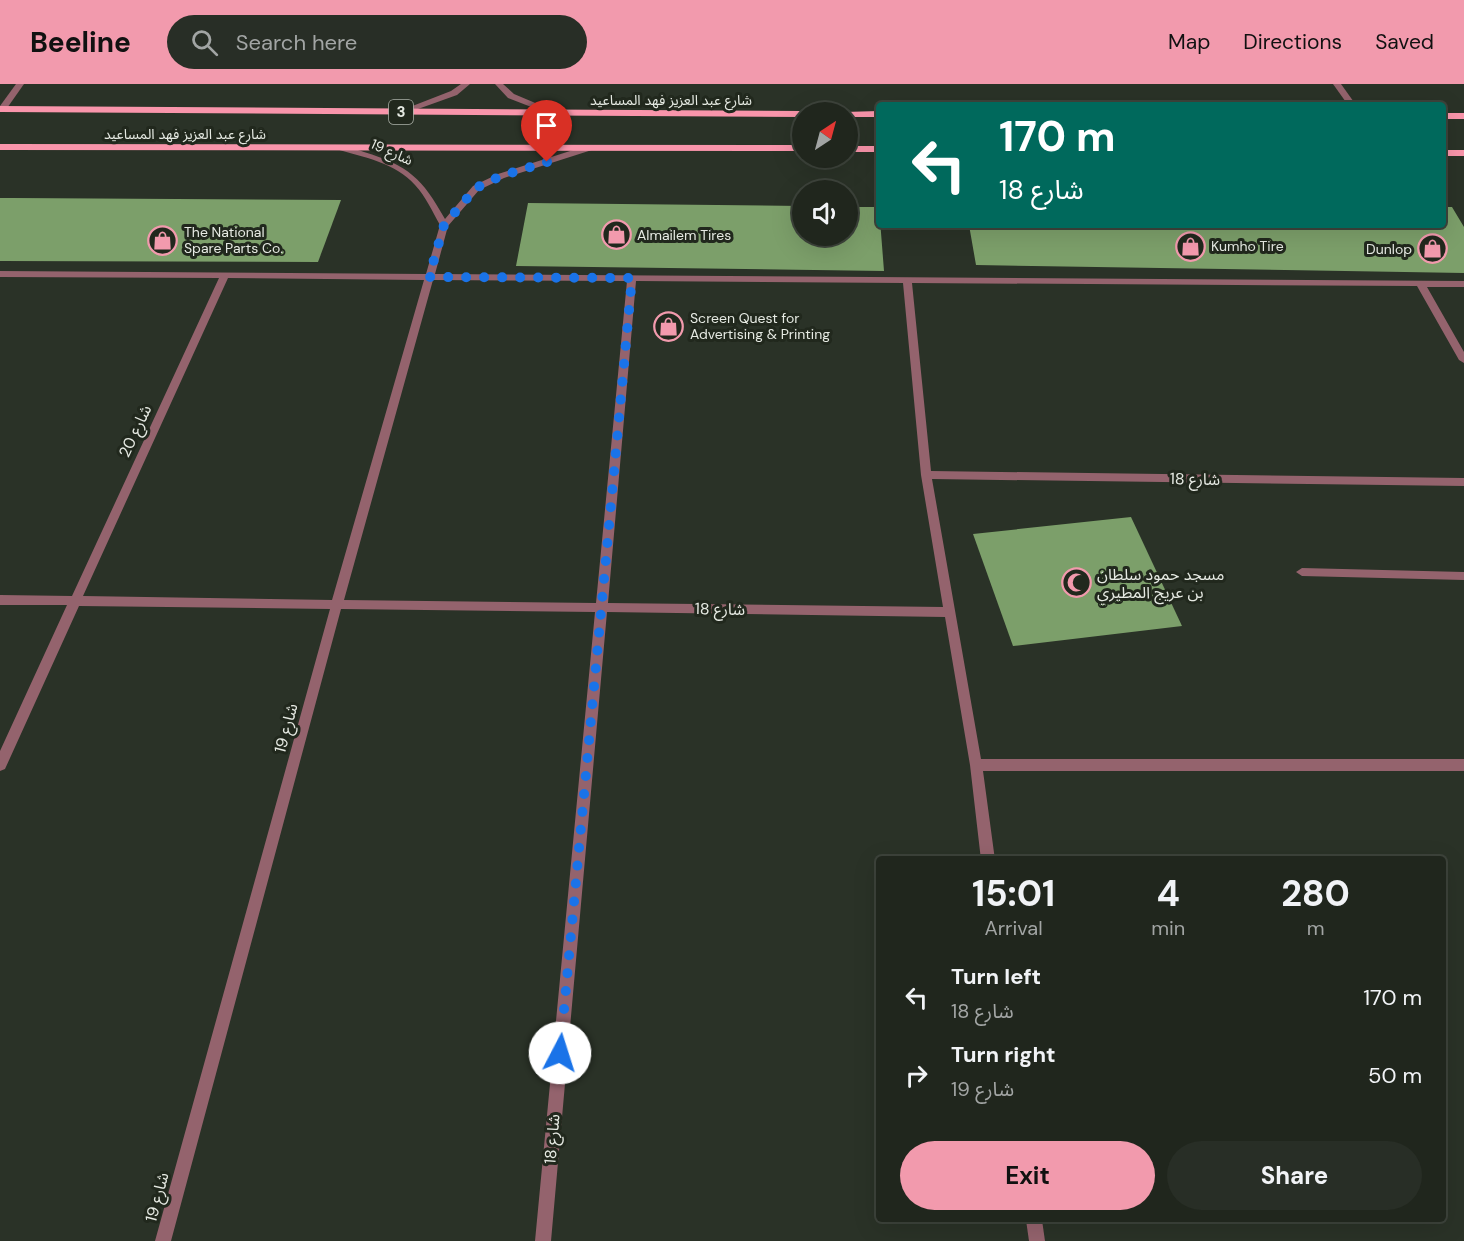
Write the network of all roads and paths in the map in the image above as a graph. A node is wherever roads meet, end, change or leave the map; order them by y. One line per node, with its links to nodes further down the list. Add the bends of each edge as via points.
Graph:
1 (21, 84): 6 (street)
2 (466, 84): 7 (street, via 454,93)
3 (499, 84): 8 (street, via 511,96)
4 (1337, 84): 5 (street)
5 (1350, 102)
6 (1, 109): 7 (main road, شارع عبد العزيز فهد المساعيد / 3)
7 (401, 112): 8 (main road, شارع عبد العزيز فهد المساعيد / 3)
8 (555, 113): 9 (main road, شارع عبد العزيز فهد المساعيد / 3)
9 (792, 114)
10 (858, 114): 11 (main road)
11 (876, 114)
12 (1446, 116): 13 (main road)
13 (1464, 116)
14 (0, 147): 15 (main road, شارع عبد العزيز فهد المساعيد / 3)
15 (339, 147): 16 (main road, شارع عبد العزيز فهد المساعيد / 3); 22 (street, شارع 19, via 389,164 412,177)
16 (592, 147): 17 (main road, شارع عبد العزيز فهد المساعيد / 3); 22 (street, شارع 19, via 476,188)
17 (792, 148)
18 (858, 149): 19 (main road)
19 (876, 149)
20 (1446, 153): 21 (main road)
21 (1464, 153)
22 (444, 225): 25 (street, شارع 19)
23 (0, 274): 24 (street)
24 (225, 276): 25 (street); 36 (street, شارع 20)
25 (429, 277): 26 (street); 37 (street, شارع 19)
26 (632, 278): 27 (street); 38 (street, شارع 18)
27 (907, 280): 28 (street); 31 (street)
28 (1420, 283): 29 (street); 30 (street)
29 (1464, 284)
30 (1464, 360)
31 (926, 476): 32 (street, شارع 18); 39 (street)
32 (1464, 482)
33 (1302, 572): 34 (street)
34 (1464, 576)
35 (0, 600): 36 (street)
36 (75, 600): 37 (street); 40 (street, شارع 20)
37 (337, 604): 38 (street, شارع 18); 45 (street, شارع 19)
38 (600, 607): 39 (street, شارع 18); 46 (street, شارع 18)
39 (949, 612): 41 (street)
40 (0, 765)
41 (976, 765): 42 (street); 43 (street)
42 (1464, 765)
43 (987, 856)
44 (1034, 1222): 47 (street)
45 (163, 1241)
46 (543, 1241)
47 (1037, 1241)

